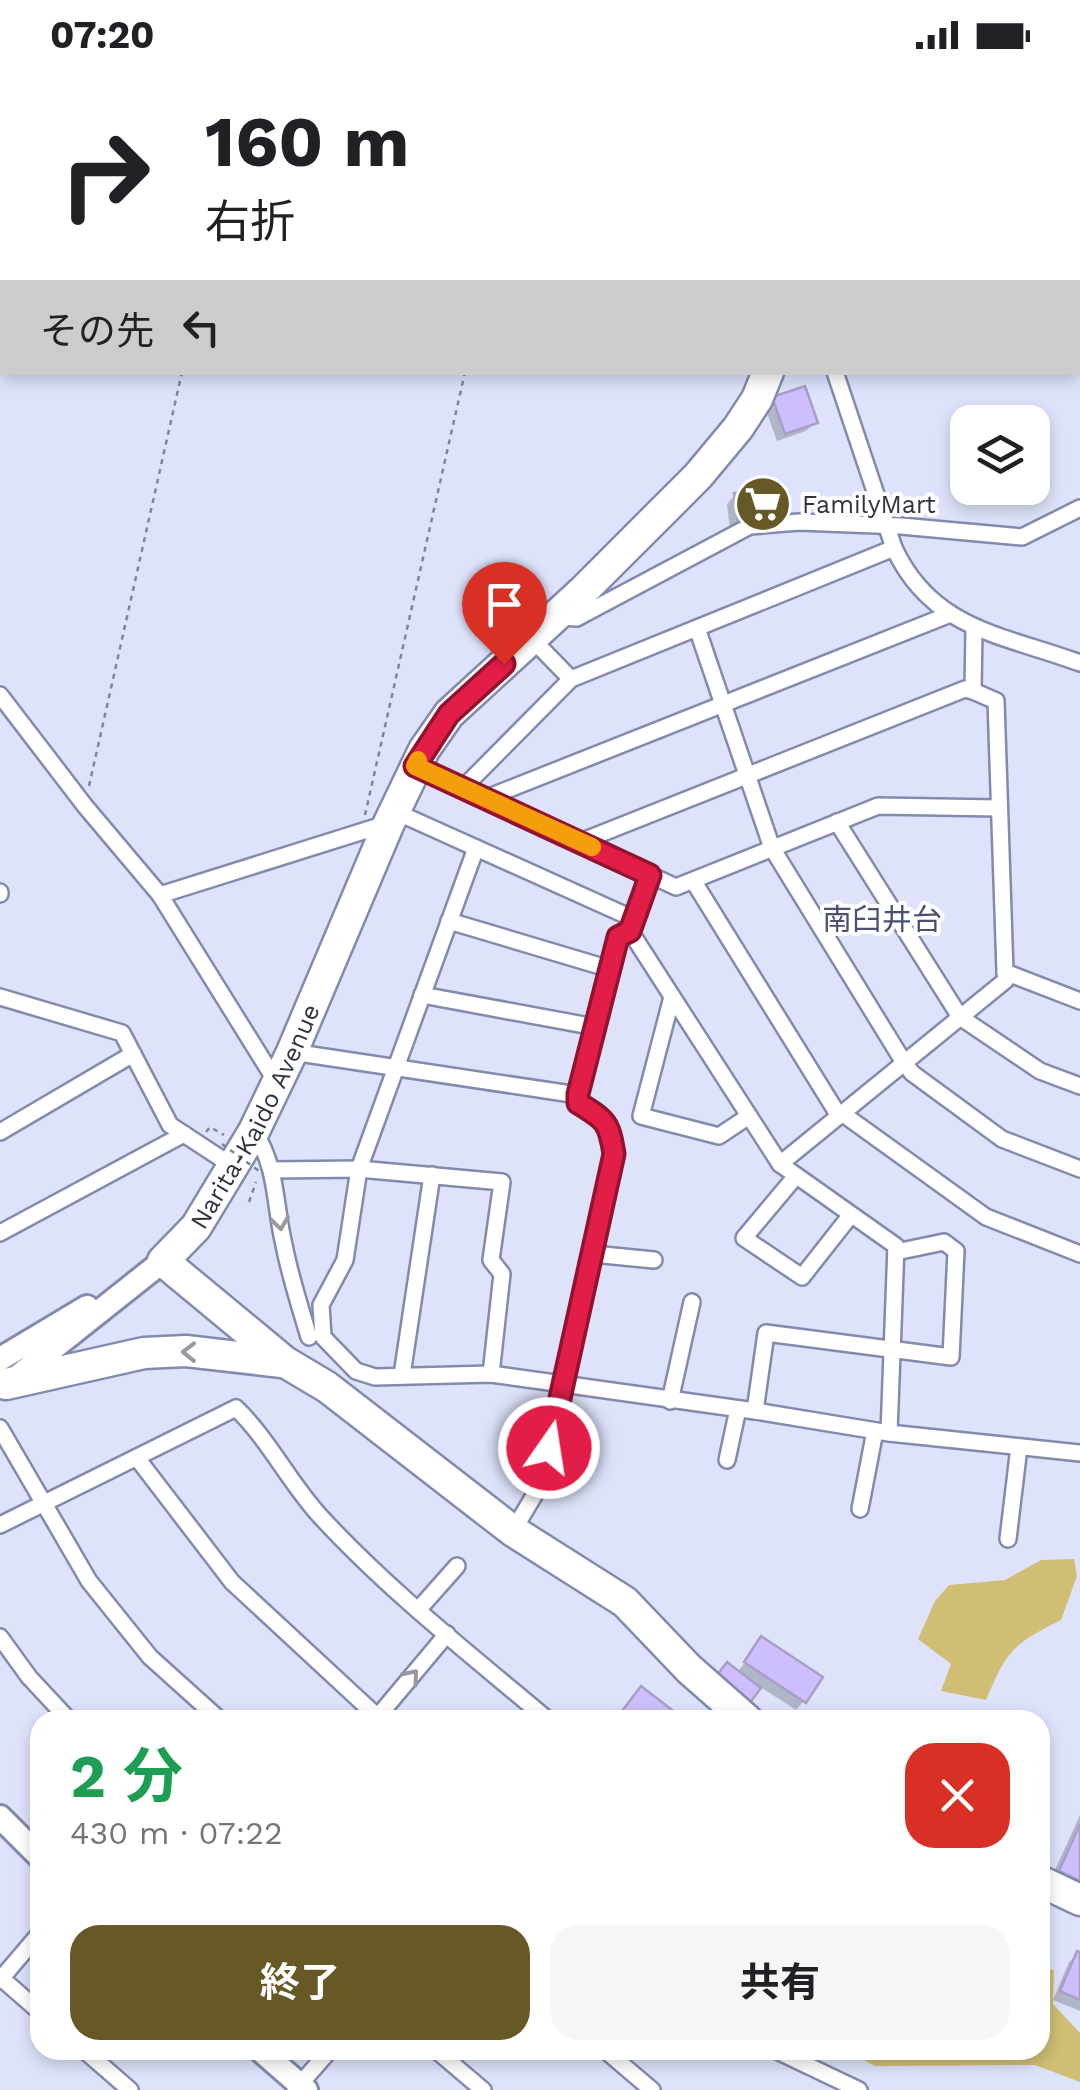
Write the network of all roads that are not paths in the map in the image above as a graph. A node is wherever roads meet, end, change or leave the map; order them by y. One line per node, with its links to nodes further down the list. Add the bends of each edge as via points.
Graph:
1 (766, 375): 7 (highway, Narita-Kaido Avenue, via 738,428 698,476)
2 (836, 375): 4 (street)
3 (1080, 508): 4 (street, via 1022,537)
4 (888, 526): 5 (street); 7 (street, via 750,526 577,618)
5 (894, 548): 6 (street); 8 (street)
6 (948, 615): 9 (street); 15 (street)
7 (556, 617): 10 (highway, Narita-Kaido Avenue)
8 (698, 628): 12 (street); 15 (street)
9 (974, 629): 11 (street); 13 (street)
10 (532, 639): 12 (street); 16 (highway, Narita-Kaido Avenue, via 449,714)
11 (1080, 663)
12 (571, 678): 18 (street)
13 (973, 691): 17 (street); 20 (street, via 996,701)
14 (0, 695): 28 (street)
15 (723, 704): 17 (street); 19 (street)
16 (415, 766): 18 (street); 21 (highway, Narita-Kaido Avenue)
17 (747, 775): 23 (street); 25 (street)
18 (462, 788): 19 (street)
19 (484, 799): 23 (street)
20 (999, 808): 22 (street, via 878,806); 32 (street)
21 (382, 821): 24 (street); 28 (street); 39 (highway, Narita-Kaido Avenue)
22 (837, 822): 25 (street); 37 (street)
23 (580, 842): 26 (street)
24 (476, 848): 29 (street); 30 (street)
25 (772, 848): 27 (street); 41 (street)
26 (650, 875): 27 (street, via 676,887); 30 (street)
27 (694, 882): 46 (street)
28 (160, 895): 43 (street)
29 (449, 921): 31 (street); 33 (street)
30 (632, 925): 31 (street, via 618,937); 34 (street)
31 (610, 969): 38 (street)
32 (1005, 972): 36 (street); 37 (street, via 1006,980)
33 (422, 996): 38 (street); 42 (street)
34 (672, 997): 47 (street); 47 (street, via 641,1116 719,1136)
35 (1, 998): 40 (street, via 122,1033)
36 (1080, 1002)
37 (960, 1017): 41 (street); 44 (street, via 1040,1071)
38 (595, 1027): 45 (street)
39 (292, 1052): 42 (street); 43 (highway, Narita-Kaido Avenue)
40 (133, 1054): 48 (street); 49 (street, via 170,1126)
41 (903, 1061): 46 (street); 52 (street, via 1002,1138)
42 (396, 1066): 45 (street); 53 (street)
43 (277, 1083): 50 (highway, Narita-Kaido Avenue)
44 (1080, 1086)
45 (578, 1094): 59 (street, via 578,1103 610,1127 614,1154)
46 (841, 1115): 51 (street); 60 (street, via 986,1217)
47 (749, 1116): 51 (street)
48 (0, 1132)
49 (184, 1134): 50 (street); 57 (street)
50 (247, 1163): 53 (street); 62 (highway, Narita-Kaido Avenue); 64 (street, one-way to 64)
51 (780, 1164): 55 (street)
52 (1080, 1169)
53 (358, 1170): 54 (street); 64 (street, via 348,1248 321,1305)
54 (432, 1174): 67 (street, via 502,1182 492,1260 502,1274); 68 (street)
55 (796, 1176): 56 (street); 56 (street, via 744,1238 802,1277)
56 (850, 1216): 58 (street)
57 (0, 1233)
58 (896, 1252): 65 (street); 65 (street, via 944,1242 956,1252 951,1358)
59 (593, 1254): 61 (street); 70 (street)
60 (1080, 1254)
61 (654, 1260)
62 (162, 1261): 66 (highway); 69 (street, via 42,1360)
63 (692, 1302): 71 (street)
64 (316, 1337): 66 (street); 68 (street, via 356,1371 375,1378)
65 (891, 1350): 72 (street, via 766,1333); 74 (street)
66 (281, 1359): 69 (highway, one-way to 69, via 144,1353); 82 (highway)
67 (490, 1374): 68 (street); 70 (street)
68 (402, 1375)
69 (2, 1376)
70 (563, 1384): 71 (street); 82 (street, via 541,1484)
71 (670, 1401): 72 (street)
72 (746, 1410): 74 (street); 78 (street)
73 (0, 1428): 79 (street)
74 (882, 1432): 75 (street); 80 (street)
75 (1020, 1447): 76 (street); 83 (street)
76 (1080, 1454)
77 (137, 1458): 79 (street); 85 (street, via 236,1408 322,1518); 90 (street, via 232,1582)
78 (727, 1460)
79 (42, 1504): 81 (street); 89 (street, via 120,1623)
80 (860, 1510)
81 (0, 1525)
82 (512, 1531): 93 (highway, via 625,1602)
83 (1008, 1539)
84 (457, 1566): 85 (street)
85 (418, 1610): 86 (street)
86 (447, 1634): 91 (street, one-way to 86); 92 (street)
87 (0, 1637): 88 (street)
88 (59, 1710)
89 (209, 1710)
90 (368, 1710)
91 (385, 1710)
92 (536, 1710)
93 (735, 1710)
94 (0, 1817): 95 (street)
95 (30, 1847)
96 (1050, 1886): 97 (highway)
97 (1080, 1900)
98 (30, 1944): 99 (street)
99 (0, 1978): 100 (street)
100 (30, 2004)
101 (96, 2060): 108 (street)
102 (271, 2060): 107 (street)
103 (322, 2060): 107 (street)
104 (448, 2060): 109 (street)
105 (617, 2060): 110 (street)
106 (796, 2060): 111 (street)
107 (300, 2088)
108 (130, 2090)
109 (483, 2090)
110 (652, 2090)
111 (859, 2090)

